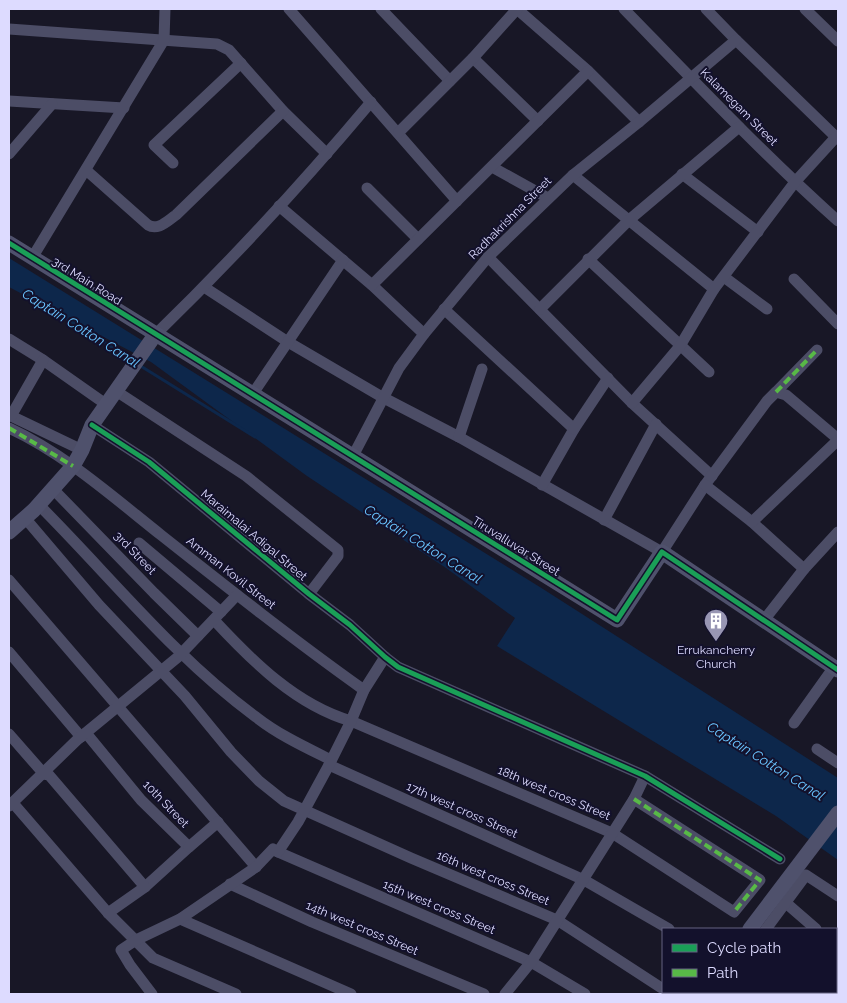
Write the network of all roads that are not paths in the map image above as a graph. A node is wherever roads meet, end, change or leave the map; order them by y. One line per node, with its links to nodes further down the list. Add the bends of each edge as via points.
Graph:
1 (166, 9): 9 (street)
2 (289, 9): 18 (street)
3 (381, 9): 16 (street)
4 (517, 9): 12 (street); 14 (street)
5 (624, 9): 15 (street, Kalamegam Street)
6 (706, 9): 10 (street)
7 (805, 9): 11 (street)
8 (9, 29): 9 (street)
9 (164, 40): 13 (street, via 217,44 229,50); 20 (street)
10 (736, 40): 15 (street, Radhakrishna Street); 26 (street)
11 (838, 41)
12 (473, 58): 16 (street); 22 (street)
13 (241, 63): 21 (street); 29 (street, via 154,145)
14 (588, 71): 22 (street); 23 (street)
15 (691, 78): 23 (street, Radhakrishna Street); 24 (street, Kalamegam Street)
16 (450, 81): 25 (street)
17 (9, 101): 19 (street)
18 (371, 102): 25 (street); 28 (street)
19 (52, 104): 20 (street); 27 (street)
20 (124, 108): 31 (street)
21 (283, 111): 28 (street); 31 (street, via 176,215 157,228 148,225)
22 (538, 121): 30 (street)
23 (639, 122): 33 (street, Radhakrishna Street)
24 (739, 127): 32 (street); 34 (street, Kalamegam Street)
25 (399, 132): 37 (street)
26 (837, 138): 34 (street)
27 (9, 154)
28 (327, 154): 38 (street)
29 (173, 163)
30 (492, 167): 36 (street); 37 (street)
31 (86, 170): 45 (street)
32 (682, 174): 39 (street); 41 (street)
33 (573, 175): 36 (street, Radhakrishna Street); 39 (street)
34 (795, 182): 40 (street, Kalamegam Street); 41 (street)
35 (367, 188): 42 (street)
36 (548, 198): 44 (street, Radhakrishna Street)
37 (457, 201): 42 (street)
38 (279, 206): 46 (street); 51 (street)
39 (629, 220): 47 (street); 52 (street)
40 (838, 221)
41 (758, 232): 48 (street)
42 (418, 239): 50 (street)
43 (9, 243): 45 (street, 3rd Main Road)
44 (488, 256): 53 (street, Radhakrishna Street); 54 (street)
45 (32, 258): 59 (street, 3rd Main Road)
46 (342, 260): 50 (street); 60 (street)
47 (588, 260): 54 (street); 61 (street)
48 (724, 277): 52 (street); 55 (street)
49 (794, 279): 56 (street)
50 (372, 285): 57 (street)
51 (204, 287): 59 (street); 60 (street)
52 (714, 289): 61 (street)
53 (444, 309): 57 (street, Radhakrishna Street); 77 (street)
54 (540, 309): 66 (street)
55 (767, 309)
56 (838, 324)
57 (424, 334): 70 (street, Radhakrishna Street)
58 (9, 339): 63 (street)
59 (153, 339): 67 (street); 69 (street, Tiruvalluvar Street)
60 (288, 342): 69 (street); 70 (street)
61 (680, 346): 65 (street); 71 (street)
62 (817, 350): 68 (street)
63 (43, 360): 72 (street); 73 (street)
64 (482, 368): 78 (street)
65 (709, 372)
66 (608, 378): 71 (street); 77 (street)
67 (116, 391): 72 (street); 97 (street, via 246,476 338,550 338,556)
68 (776, 392): 79 (street, via 786,395); 83 (street)
69 (252, 395): 81 (street, Tiruvalluvar Street)
70 (382, 397): 78 (street); 81 (street, Radhakrishna Street)
71 (632, 403): 74 (street)
72 (107, 405): 75 (street)
73 (10, 415): 80 (street)
74 (656, 424): 83 (street); 89 (street)
75 (92, 425): 80 (street); 97 (street, Maraimalai Adigal Street, via 149,462)
76 (9, 428): 82 (street, Amman Kovil Street)
77 (574, 429): 84 (street)
78 (459, 437): 84 (street)
79 (838, 440): 90 (street)
80 (82, 450): 82 (street)
81 (353, 456): 94 (street, Tiruvalluvar Street, via 616,620)
82 (73, 466): 86 (street); 98 (street, Amman Kovil Street)
83 (712, 476): 85 (street)
84 (542, 485): 89 (street)
85 (705, 486): 90 (street); 94 (street)
86 (53, 489): 87 (street); 101 (street, 3rd Street)
87 (39, 504): 88 (street); 103 (street, 17th west cross Street)
88 (25, 518): 91 (street); 106 (street, 16th west cross Street, via 104,611)
89 (604, 520): 94 (street)
90 (752, 522): 95 (street)
91 (9, 532)
92 (838, 532): 95 (street)
93 (139, 543): 99 (street, 18th west cross Street)
94 (662, 552): 100 (street)
95 (804, 569): 100 (street)
96 (9, 580): 108 (street)
97 (309, 594): 104 (street, Maraimalai Adigal Street)
98 (237, 595): 99 (street); 107 (street, Amman Kovil Street)
99 (217, 616): 101 (street); 109 (street, 18th west cross Street, via 238,645 276,679 300,696)
100 (764, 620): 105 (street)
101 (198, 636): 103 (street)
102 (9, 652): 112 (street, 10th Street)
103 (182, 652): 106 (street); 114 (street, 17th west cross Street, via 255,716)
104 (385, 657): 107 (street); 117 (street, Maraimalai Adigal Street, via 398,667)
105 (836, 668): 110 (street)
106 (161, 670): 108 (street); 120 (street, 16th west cross Street, via 259,781 284,801)
107 (364, 690): 109 (street)
108 (118, 706): 112 (street); 122 (street)
109 (351, 721): 114 (street); 123 (street, 18th west cross Street)
110 (794, 723)
111 (9, 734): 116 (street)
112 (84, 735): 116 (street); 124 (street, 10th Street, via 141,800)
113 (817, 749): 115 (street)
114 (330, 763): 120 (street); 128 (street, 17th west cross Street)
115 (838, 763)
116 (44, 774): 119 (street); 130 (street, via 49,775)
117 (645, 776): 118 (street); 126 (street, Maraimalai Adigal Street)
118 (634, 799): 123 (street); 123 (street, 18th west cross Street, via 760,880 734,912)
119 (11, 804): 133 (street)
120 (304, 810): 125 (street); 135 (street, 16th west cross Street)
121 (838, 813): 137 (street)
122 (218, 822): 124 (street); 127 (street)
123 (612, 833): 128 (street)
124 (189, 847): 130 (street, 10th Street)
125 (278, 852): 127 (street, via 273,849); 141 (street, 15th west cross Street)
126 (780, 859)
127 (256, 867): 129 (street)
128 (584, 880): 135 (street); 136 (street, 17th west cross Street)
129 (230, 884): 134 (street); 146 (street, 14th west cross Street)
130 (145, 887): 133 (street, 10th Street)
131 (838, 896): 132 (street, via 806,875)
132 (786, 903): 138 (street); 139 (street)
133 (108, 913): 140 (street)
134 (180, 919): 140 (street); 145 (street)
135 (556, 920): 141 (street); 142 (street, 16th west cross Street)
136 (667, 928)
137 (751, 928)
138 (767, 928)
139 (815, 928)
140 (136, 940): 143 (street, via 121,950); 144 (street, via 153,958)
141 (531, 962): 147 (street); 148 (street, 15th west cross Street)
142 (662, 988)
143 (152, 994)
144 (236, 994)
145 (351, 994)
146 (484, 994)
147 (505, 994)
148 (585, 994)

